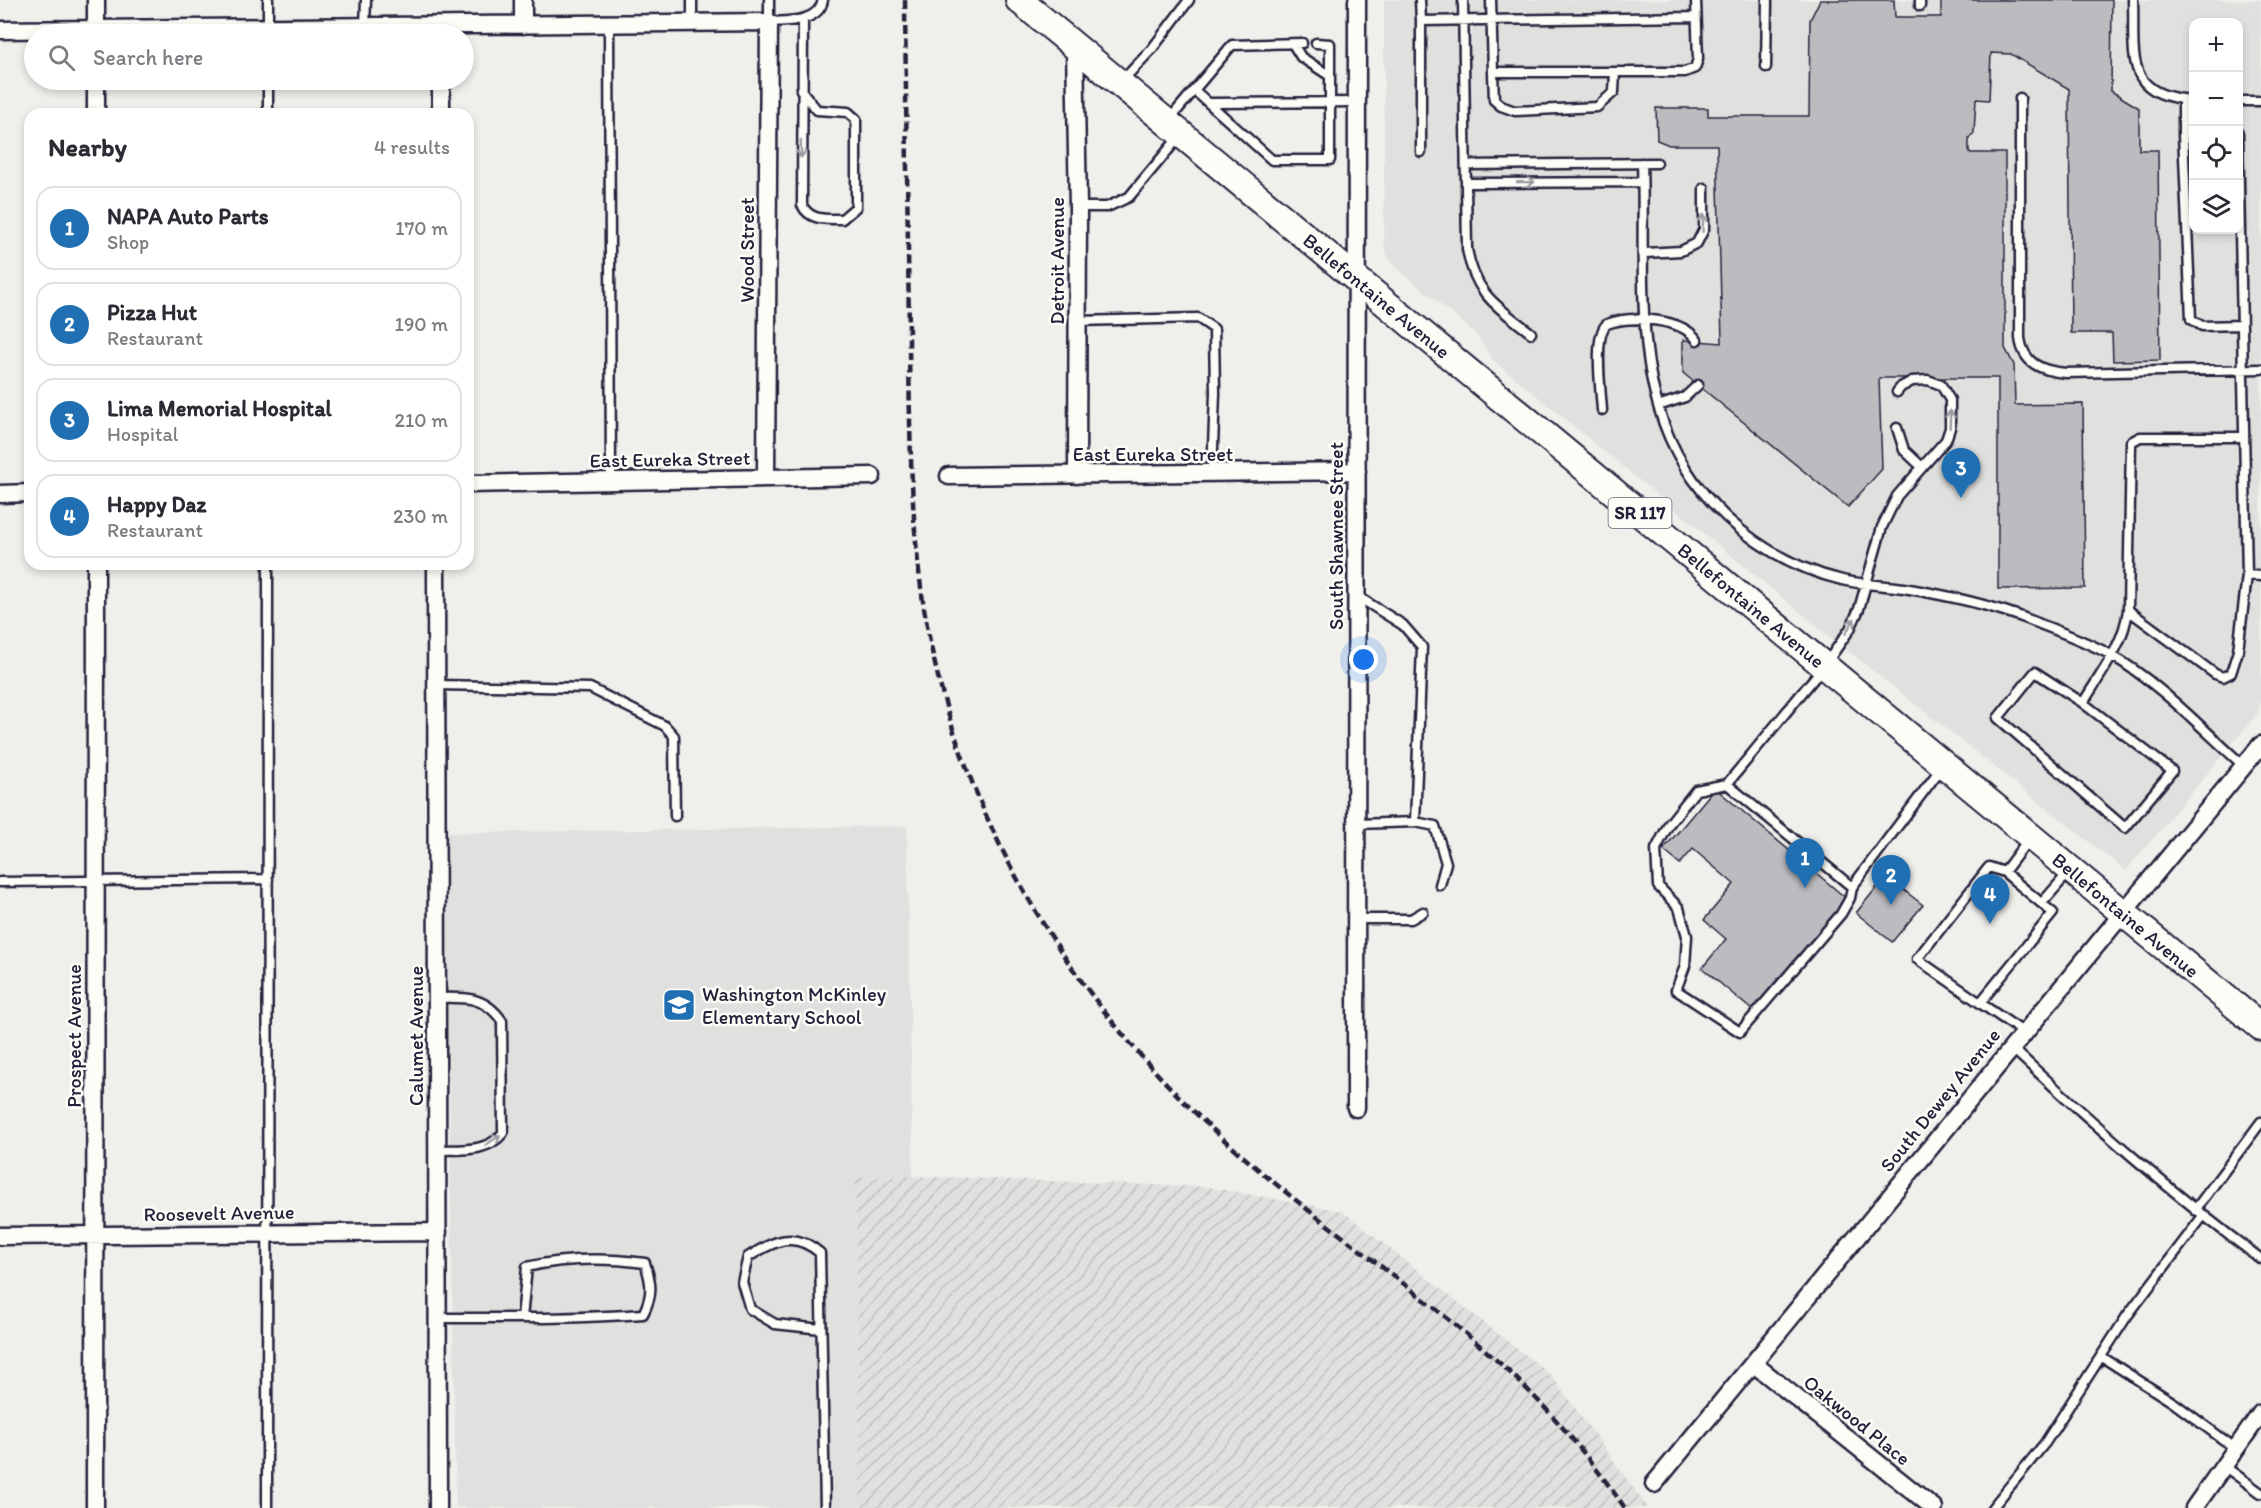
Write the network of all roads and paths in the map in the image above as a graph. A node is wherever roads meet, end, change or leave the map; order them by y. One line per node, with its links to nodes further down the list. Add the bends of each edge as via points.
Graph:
1 (96, 0): 24 (street)
2 (268, 0): 25 (lane)
3 (366, 0): 26 (lane)
4 (523, 0): 28 (street)
5 (692, 0): 23 (lane)
6 (769, 0): 22 (lane)
7 (823, 0): 18 (lane, via 815,14)
8 (1189, 0): 38 (lane)
9 (1357, 0): 50 (street, South Shawnee Street)
10 (1420, 0): 21 (lane)
11 (1463, 0): 20 (lane)
12 (1491, 0): 19 (lane)
13 (1696, 0): 17 (lane)
14 (1767, 0): 34 (lane)
15 (2133, 0): 45 (lane, via 2137,72 2148,88)
16 (1033, 8): 33 (main road, Bellefontaine Avenue / SR 117)
17 (1696, 17): 19 (lane); 36 (lane, via 1695,68 1685,72)
18 (803, 19): 22 (lane); 42 (lane)
19 (1491, 19): 20 (lane); 35 (lane)
20 (1464, 20): 21 (lane); 61 (lane)
21 (1421, 21): 58 (lane)
22 (769, 22): 23 (street); 88 (street, Wood Street)
23 (692, 23): 27 (street)
24 (96, 24)
25 (268, 24)
26 (365, 24)
27 (609, 24): 28 (street); 89 (lane)
28 (523, 25): 29 (street)
29 (474, 28)
30 (0, 30): 31 (street)
31 (24, 30)
32 (1316, 43): 37 (lane, via 1330,44)
33 (1076, 47): 38 (main road, Bellefontaine Avenue / SR 117); 66 (street, Detroit Avenue)
34 (1766, 67)
35 (1493, 72): 36 (lane); 36 (lane, via 1494,100 1515,111 1597,107 1614,92)
36 (1615, 72)
37 (1330, 76): 43 (lane, via 1301,57 1298,44 1232,45); 49 (lane)
38 (1120, 84): 55 (main road, Bellefontaine Avenue / SR 117)
39 (96, 90): 52 (street)
40 (268, 90): 53 (lane)
41 (441, 90): 54 (street)
42 (801, 90): 42 (lane, one-way to 42, via 802,205 806,214 816,218 842,219 856,207 856,119 848,112 817,110)
43 (1194, 90): 51 (lane); 55 (lane)
44 (2020, 98): 75 (lane, via 2020,338 2026,358 2042,369 2066,373)
45 (2184, 99): 46 (lane); 56 (lane)
46 (2189, 100)
47 (2243, 100): 48 (lane)
48 (2261, 101)
49 (1330, 102): 50 (lane); 51 (lane); 51 (lane, via 1330,160 1272,160)
50 (1357, 102): 68 (street, South Shawnee Street)
51 (1211, 104)
52 (96, 108)
53 (268, 108)
54 (441, 108)
55 (1174, 128): 66 (lane, via 1129,197 1107,207); 68 (main road, Bellefontaine Avenue / SR 117)
56 (2184, 133): 57 (lane); 71 (lane, via 2191,319 2202,326)
57 (2189, 133)
58 (1421, 152)
59 (1642, 163): 60 (lane); 61 (lane); 63 (lane)
60 (1657, 163)
61 (1468, 165): 64 (lane)
62 (2239, 180): 71 (lane)
63 (1642, 182): 64 (lane, one-way to 63); 67 (lane)
64 (1468, 183): 72 (lane, via 1467,249 1474,279 1490,301)
65 (1704, 188): 67 (lane, one-way to 65, via 1681,251 1697,243 1704,229)
66 (1078, 207): 69 (street, Detroit Avenue)
67 (1645, 253): 70 (lane)
68 (1355, 278): 83 (street, South Shawnee Street); 102 (main road, Bellefontaine Avenue / SR 117)
69 (1078, 321): 84 (lane, via 1198,318 1214,329); 87 (street, Detroit Avenue)
70 (1646, 321): 73 (lane, via 1680,326); 78 (lane); 79 (lane, via 1613,322 1601,331)
71 (2242, 325): 75 (lane)
72 (1531, 333)
73 (1696, 340)
74 (2261, 369): 75 (lane)
75 (2243, 370): 81 (lane)
76 (1698, 385): 78 (lane, via 1685,397)
77 (1897, 392): 82 (lane, one-way to 77, via 1947,440 1950,400 1941,385 1928,380 1906,383)
78 (1658, 406): 98 (lane, via 1674,449 1687,470 1713,505 1744,533 1802,566 1846,581)
79 (1602, 410)
80 (1897, 428): 82 (lane, via 1904,450)
81 (2243, 437): 96 (lane); 100 (lane, via 2140,437 2131,442)
82 (1922, 467): 98 (lane, via 1897,496 1882,526)
83 (1357, 471): 84 (street, East Eureka Street); 99 (street, South Shawnee Street)
84 (1212, 475): 87 (street, East Eureka Street)
85 (872, 476): 88 (street, East Eureka Street)
86 (949, 476): 87 (street, East Eureka Street)
87 (1077, 476)
88 (766, 478): 89 (street, East Eureka Street)
89 (611, 482): 90 (street, East Eureka Street)
90 (474, 484)
91 (24, 493): 92 (street)
92 (0, 494)
93 (96, 570): 116 (street, Prospect Avenue)
94 (268, 570): 115 (lane)
95 (436, 570): 103 (street, Calumet Avenue)
96 (2247, 575): 97 (lane); 100 (lane, via 2238,651 2231,673 2226,676 2215,674)
97 (2261, 576)
98 (1867, 583): 101 (lane, via 1988,606 2034,621); 102 (lane, one-way to 98, via 1850,629)
99 (1357, 596): 110 (lane, via 1403,625 1422,647); 111 (street, South Shawnee Street)
100 (2128, 610): 101 (lane, via 2125,632)
101 (2111, 656): 104 (lane); 107 (lane, via 2165,696)
102 (1825, 665): 106 (main road, Bellefontaine Avenue / SR 117); 108 (lane)
103 (436, 685): 109 (lane, via 590,688 665,726 674,736); 124 (street, Calumet Avenue)
104 (2083, 703): 104 (lane, via 2035,672 1998,718 2125,828 2172,771)
105 (2261, 745): 107 (street, South Dewey Avenue)
106 (1944, 765): 112 (main road, Bellefontaine Avenue / SR 117); 119 (lane)
107 (2245, 767): 122 (street, South Dewey Avenue)
108 (1727, 784): 119 (lane); 119 (lane, via 1696,790 1669,824 1656,849 1658,886 1679,908 1687,936 1685,966 1676,990 1740,1032 1841,914)
109 (675, 816)
110 (1414, 822): 111 (lane); 118 (lane, via 1435,826 1446,864)
111 (1357, 824): 123 (street, South Shawnee Street)
112 (2031, 837): 113 (main road, Bellefontaine Avenue / SR 117); 114 (lane)
113 (2071, 870): 120 (lane); 122 (main road, Bellefontaine Avenue / SR 117)
114 (2004, 872): 120 (lane); 125 (lane, via 1989,867 1917,959)
115 (268, 879): 116 (lane); 135 (lane)
116 (95, 881): 117 (lane); 136 (street, Prospect Avenue)
117 (0, 882)
118 (1440, 885)
119 (1852, 886)
120 (2042, 903): 125 (lane, via 2054,913)
121 (1423, 912): 123 (lane, via 1411,919)
122 (2121, 913): 126 (main road, Bellefontaine Avenue / SR 117); 127 (street, South Dewey Avenue)
123 (1357, 919): 129 (street, South Shawnee Street)
124 (437, 998): 131 (street, Calumet Avenue); 131 (lane, one-way to 124, via 476,1149 496,1142 503,1133 502,1022 494,1009 469,997)
125 (1980, 1003): 127 (lane)
126 (2261, 1027)
127 (2024, 1032): 128 (street, South Dewey Avenue)
128 (2011, 1047): 132 (lane, via 2087,1119); 143 (street, South Dewey Avenue)
129 (1356, 1108)
130 (2261, 1122): 132 (lane)
131 (437, 1150): 134 (street, Calumet Avenue)
132 (2195, 1210): 133 (lane)
133 (2203, 1216): 138 (lane); 142 (lane, via 2127,1316)
134 (438, 1232): 135 (street, Roosevelt Avenue); 139 (street, Calumet Avenue)
135 (268, 1233): 136 (street, Roosevelt Avenue); 150 (lane)
136 (95, 1235): 137 (street, Roosevelt Avenue); 149 (street, Prospect Avenue)
137 (0, 1236)
138 (2261, 1259)
139 (438, 1318): 140 (lane); 151 (street, Calumet Avenue)
140 (522, 1318): 140 (lane, via 643,1314 651,1299 645,1263 549,1261 527,1267)
141 (821, 1329): 141 (lane, via 820,1252 807,1241 788,1239 748,1257 742,1282 750,1309 775,1324); 152 (lane)
142 (2102, 1357): 145 (lane); 154 (lane, via 2045,1443)
143 (1754, 1364): 147 (street, South Dewey Avenue); 153 (street, Oakwood Place)
144 (2261, 1413): 145 (street)
145 (2236, 1449): 146 (street)
146 (2224, 1466): 148 (lane); 155 (street)
147 (1654, 1484)
148 (2261, 1493)
149 (95, 1508)
150 (267, 1508)
151 (438, 1508)
152 (825, 1508)
153 (1934, 1508)
154 (1992, 1508)
155 (2194, 1508)

